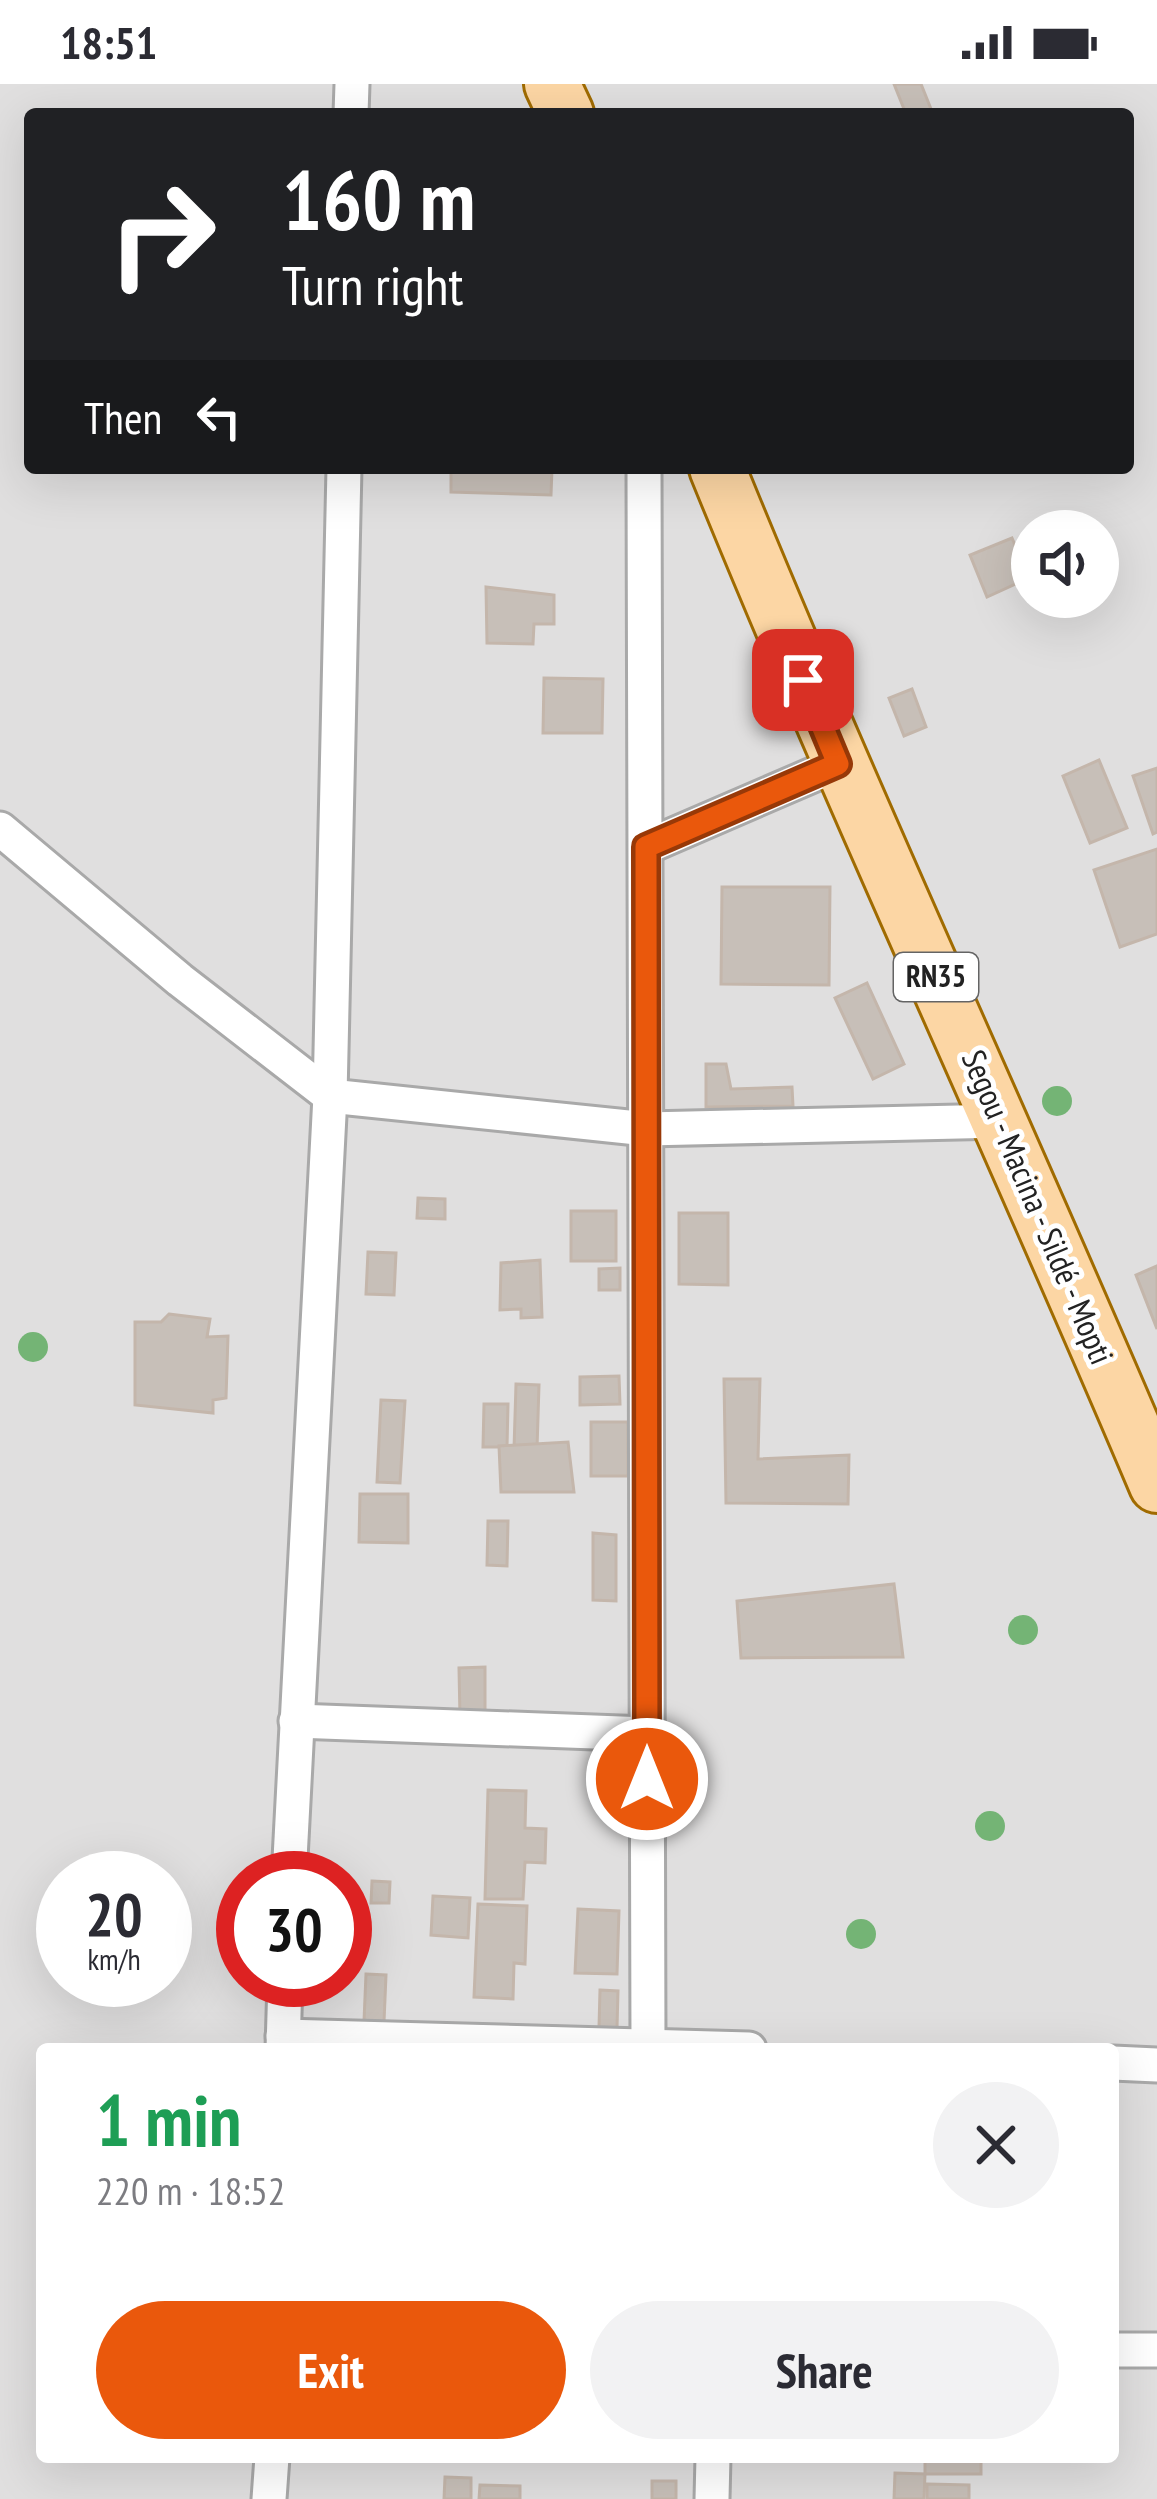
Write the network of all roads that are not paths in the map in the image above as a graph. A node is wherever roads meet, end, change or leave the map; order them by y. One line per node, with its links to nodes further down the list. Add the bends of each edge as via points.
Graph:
1 (344, 474): 7 (street)
2 (644, 474): 6 (street)
3 (719, 474): 4 (main road, Segou - Macina - Sildé - Mopti / RN35)
4 (838, 764): 6 (street); 8 (main road, Segou - Macina - Sildé - Mopti / RN35)
5 (0, 829): 7 (street)
6 (646, 847): 9 (street)
7 (330, 1096): 9 (street); 11 (street)
8 (1003, 1121): 9 (street); 10 (main road, Segou - Macina - Sildé - Mopti / RN35)
9 (647, 1129): 12 (street)
10 (1157, 1484)
11 (296, 1721): 12 (street); 13 (street)
12 (647, 1734): 17 (street)
13 (290, 1851)
14 (284, 2007): 15 (street)
15 (283, 2042): 16 (street)
16 (405, 2043)
17 (648, 2043)
18 (1119, 2063): 19 (street)
19 (1157, 2065)
20 (1119, 2350): 21 (street)
21 (1157, 2350)
22 (272, 2463): 24 (street)
23 (713, 2463): 25 (street)
24 (269, 2499)
25 (712, 2499)

